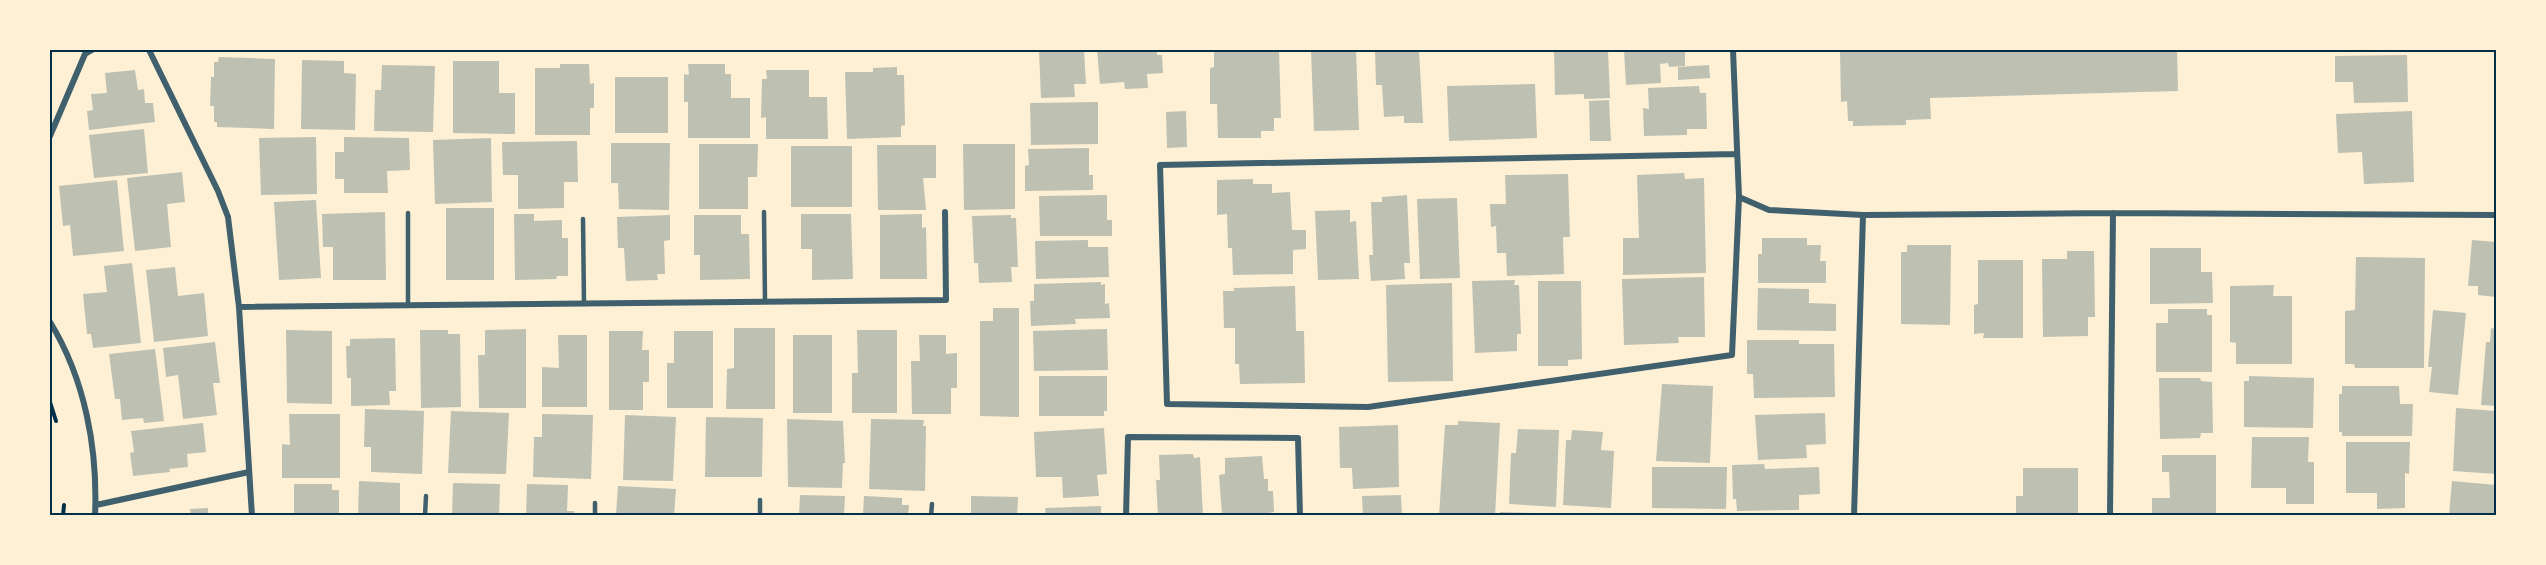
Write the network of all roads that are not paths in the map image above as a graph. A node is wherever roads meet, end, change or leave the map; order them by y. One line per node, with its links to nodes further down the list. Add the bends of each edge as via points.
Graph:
1 (92, 50): 4 (street, via 85,54)
2 (149, 50): 17 (street, via 228,217)
3 (1732, 50): 5 (street)
4 (50, 136)
5 (1737, 154): 6 (street); 6 (street, via 1160,165 1167,404 1368,407 1732,355)
6 (1739, 197): 11 (street, via 1769,210)
7 (764, 212): 14 (lane)
8 (945, 212): 14 (street, via 946,300)
9 (408, 213): 16 (lane)
10 (2114, 213): 11 (street); 12 (street); 34 (street)
11 (1863, 215): 33 (street)
12 (2496, 215)
13 (582, 219): 15 (lane)
14 (765, 302): 15 (street)
15 (584, 304): 16 (street)
16 (408, 305): 17 (street)
17 (239, 307): 19 (street)
18 (50, 322): 24 (street, via 78,381 87,415 94,454)
19 (249, 472): 24 (street); 26 (street)
20 (426, 496): 27 (lane)
21 (760, 500): 29 (lane)
22 (595, 503): 28 (lane)
23 (932, 504): 30 (lane)
24 (96, 505): 25 (street)
25 (95, 516)
26 (252, 516)
27 (425, 516)
28 (595, 516)
29 (760, 516)
30 (931, 516)
31 (1126, 516): 32 (street, via 1128,437 1298,438)
32 (1300, 516)
33 (1854, 516)
34 (2110, 516)

